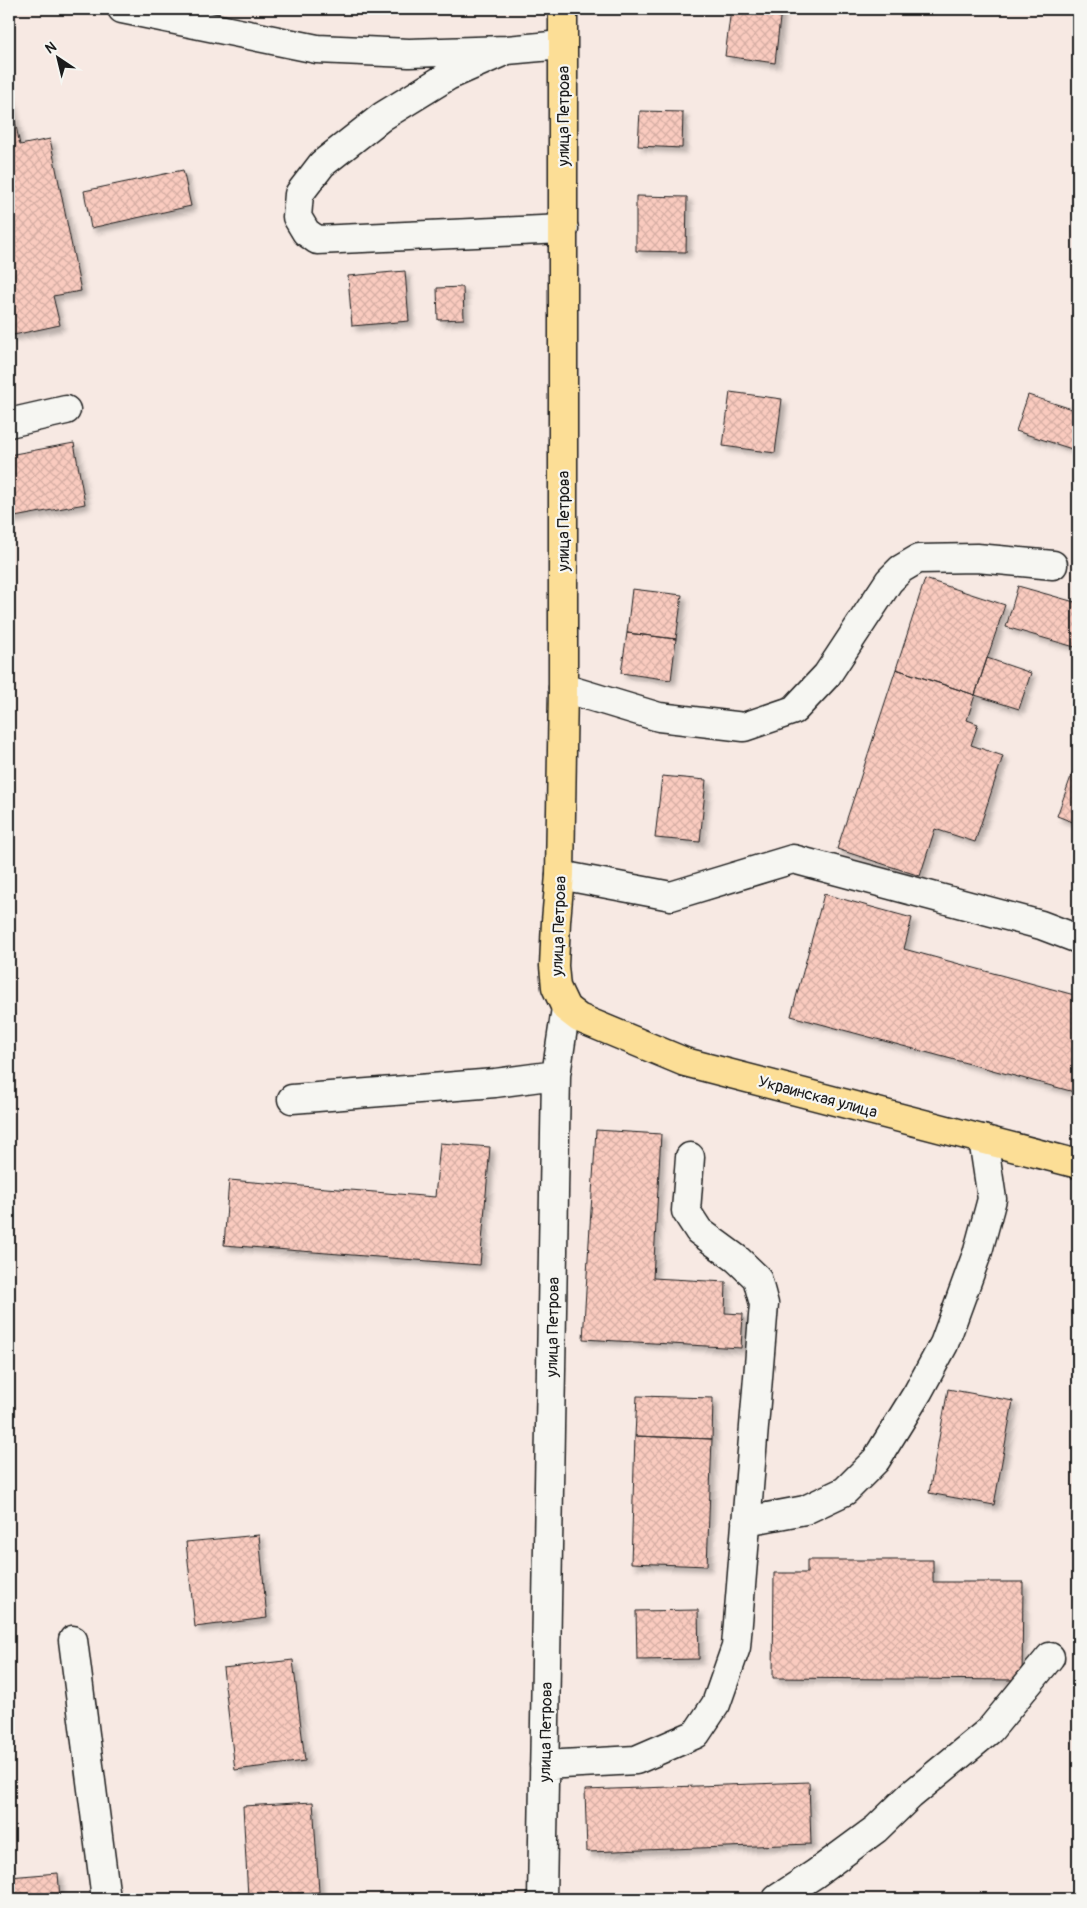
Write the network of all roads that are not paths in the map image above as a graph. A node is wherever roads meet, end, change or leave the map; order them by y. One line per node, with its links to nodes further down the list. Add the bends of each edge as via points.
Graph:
1 (122, 9): 4 (lane, via 317,49 409,53)
2 (563, 9): 3 (main road, улица Петрова)
3 (562, 45): 4 (lane); 5 (main road, улица Петрова)
4 (507, 50): 5 (lane, via 440,81 383,116 322,164 299,194 297,217 306,232 317,240)
5 (564, 229): 9 (main road, улица Петрова)
6 (66, 410): 7 (lane)
7 (9, 423)
8 (1053, 565): 9 (lane, via 977,558 918,560 901,569 890,581 827,675 794,710 744,727 659,717)
9 (563, 688): 10 (main road, улица Петрова)
10 (560, 875): 11 (lane, via 671,896 793,859 1041,925); 12 (main road, улица Петрова, via 554,966 556,987)
11 (1078, 939)
12 (566, 1008): 13 (lane, улица Петрова); 15 (main road, Украинская улица, via 579,1018 685,1062)
13 (556, 1075): 14 (lane); 21 (lane, улица Петрова)
14 (292, 1099)
15 (983, 1139): 17 (main road, Украинская улица); 18 (lane, via 992,1199 978,1251 944,1344 876,1460 845,1492 805,1510)
16 (690, 1157): 18 (lane, via 686,1211 699,1230 757,1278 764,1304)
17 (1078, 1164)
18 (746, 1521): 21 (lane, via 736,1647 716,1704 696,1734 636,1760)
19 (74, 1640): 22 (lane)
20 (1050, 1657): 24 (lane, via 990,1730 910,1794 876,1829)
21 (544, 1766): 23 (lane, улица Петрова)
22 (106, 1899)
23 (542, 1899)
24 (777, 1899)

